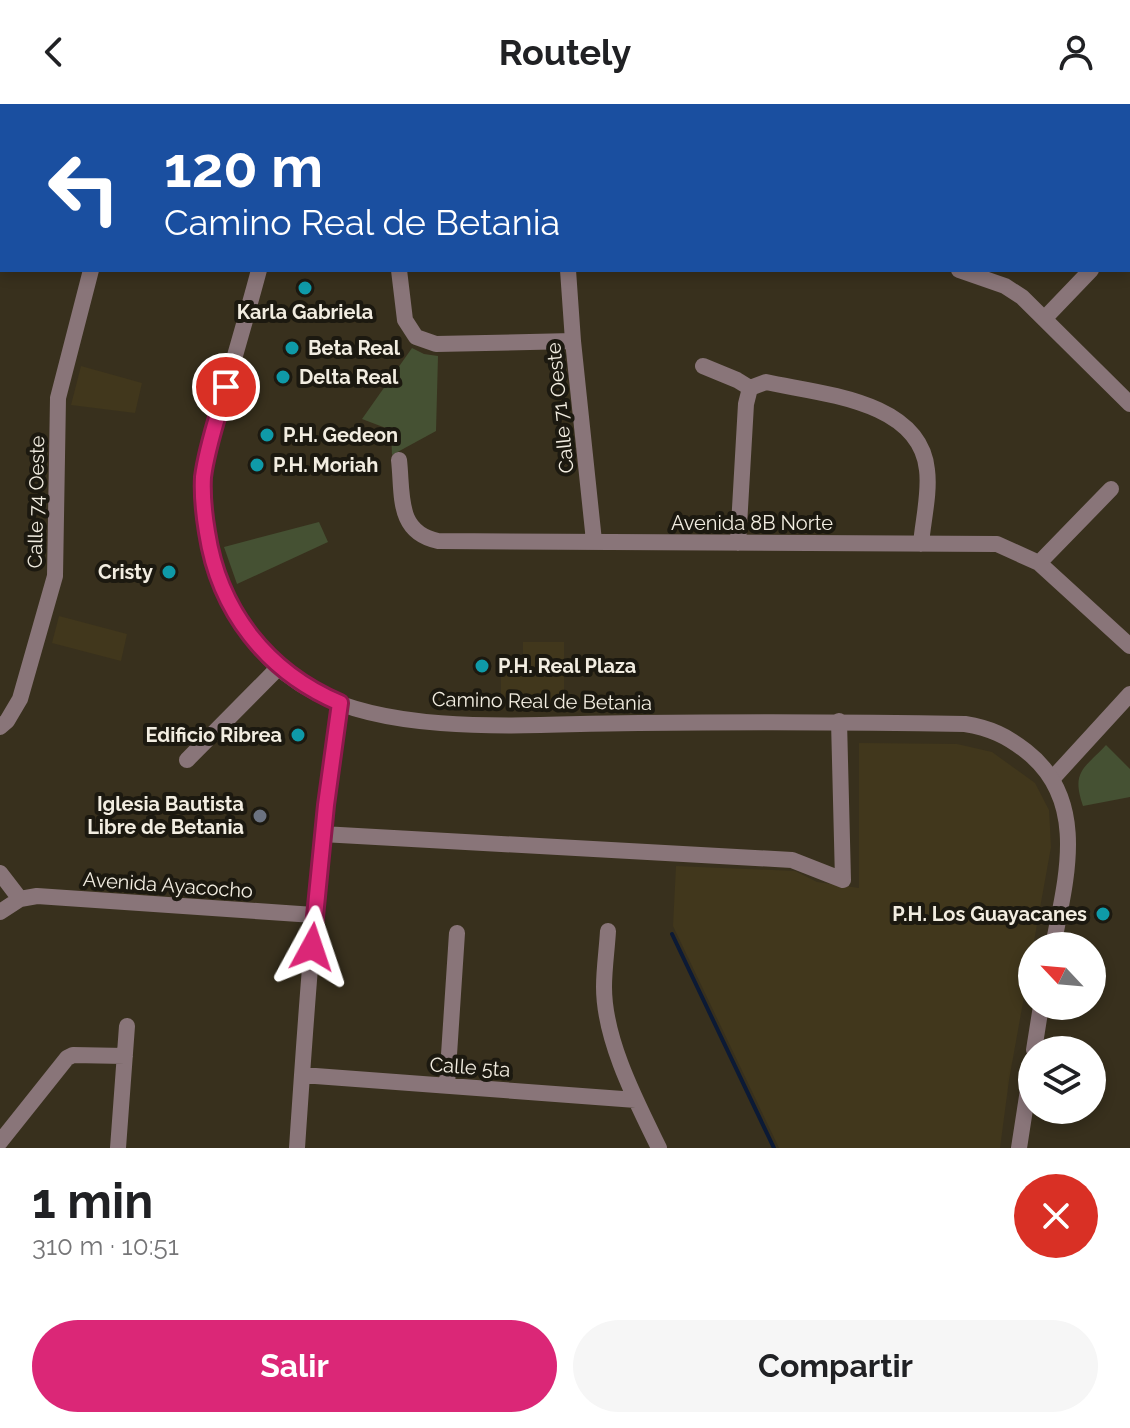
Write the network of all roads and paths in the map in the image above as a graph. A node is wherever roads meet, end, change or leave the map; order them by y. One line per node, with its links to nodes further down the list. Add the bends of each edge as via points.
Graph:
1 (90, 272): 23 (street, Calle 74 Oeste, via 58,398 55,576 20,699)
2 (258, 272): 19 (street, Camino Real de Betania, via 209,446 204,512 211,558 229,604 245,631)
3 (399, 272): 8 (street, via 405,320 416,337 436,344)
4 (568, 272): 8 (street, Calle 71 Oeste)
5 (965, 272): 7 (street, via 1005,286)
6 (1089, 272): 7 (street)
7 (1044, 319): 11 (street)
8 (573, 341): 14 (street, Calle 71 Oeste)
9 (703, 366): 10 (street)
10 (750, 388): 15 (street); 16 (street, via 766,382 875,407 910,430 927,470)
11 (1130, 404)
12 (399, 460): 14 (street, Avenida 8B Norte, via 405,517 410,528 428,539)
13 (1111, 489): 17 (street)
14 (594, 541): 15 (street, Avenida 8B Norte)
15 (738, 543): 16 (street, Avenida 8B Norte)
16 (921, 544): 17 (street, Avenida 8B Norte, via 997,544)
17 (1039, 563): 18 (street, Avenida 8B Norte)
18 (1130, 646)
19 (279, 667): 21 (street, Camino Real de Betania); 24 (street)
20 (1130, 694): 25 (street)
21 (340, 703): 22 (street, Camino Real de Betania, via 415,720 478,723); 26 (street)
22 (839, 721): 25 (street, Camino Real de Betania, via 986,727 1008,737); 26 (street, via 843,880 792,860)
23 (0, 727)
24 (187, 760)
25 (1053, 778): 32 (street, Camino Real de Betania, via 1067,815 1068,847)
26 (322, 834): 30 (street)
27 (0, 873): 28 (street)
28 (20, 899): 29 (street); 30 (street, Avenida Ayacocho)
29 (0, 912)
30 (314, 915): 36 (street)
31 (608, 931): 38 (street, via 604,988 609,1026)
32 (1056, 932)
33 (457, 933): 37 (street)
34 (127, 1026): 35 (street)
35 (125, 1056): 40 (street, via 67,1058); 41 (street)
36 (302, 1075): 37 (street, Calle 5ta); 42 (street)
37 (447, 1085): 38 (street, Calle 5ta)
38 (636, 1100): 43 (street)
39 (1023, 1124): 44 (street)
40 (0, 1142)
41 (118, 1148)
42 (297, 1148)
43 (659, 1148)
44 (1019, 1148)

